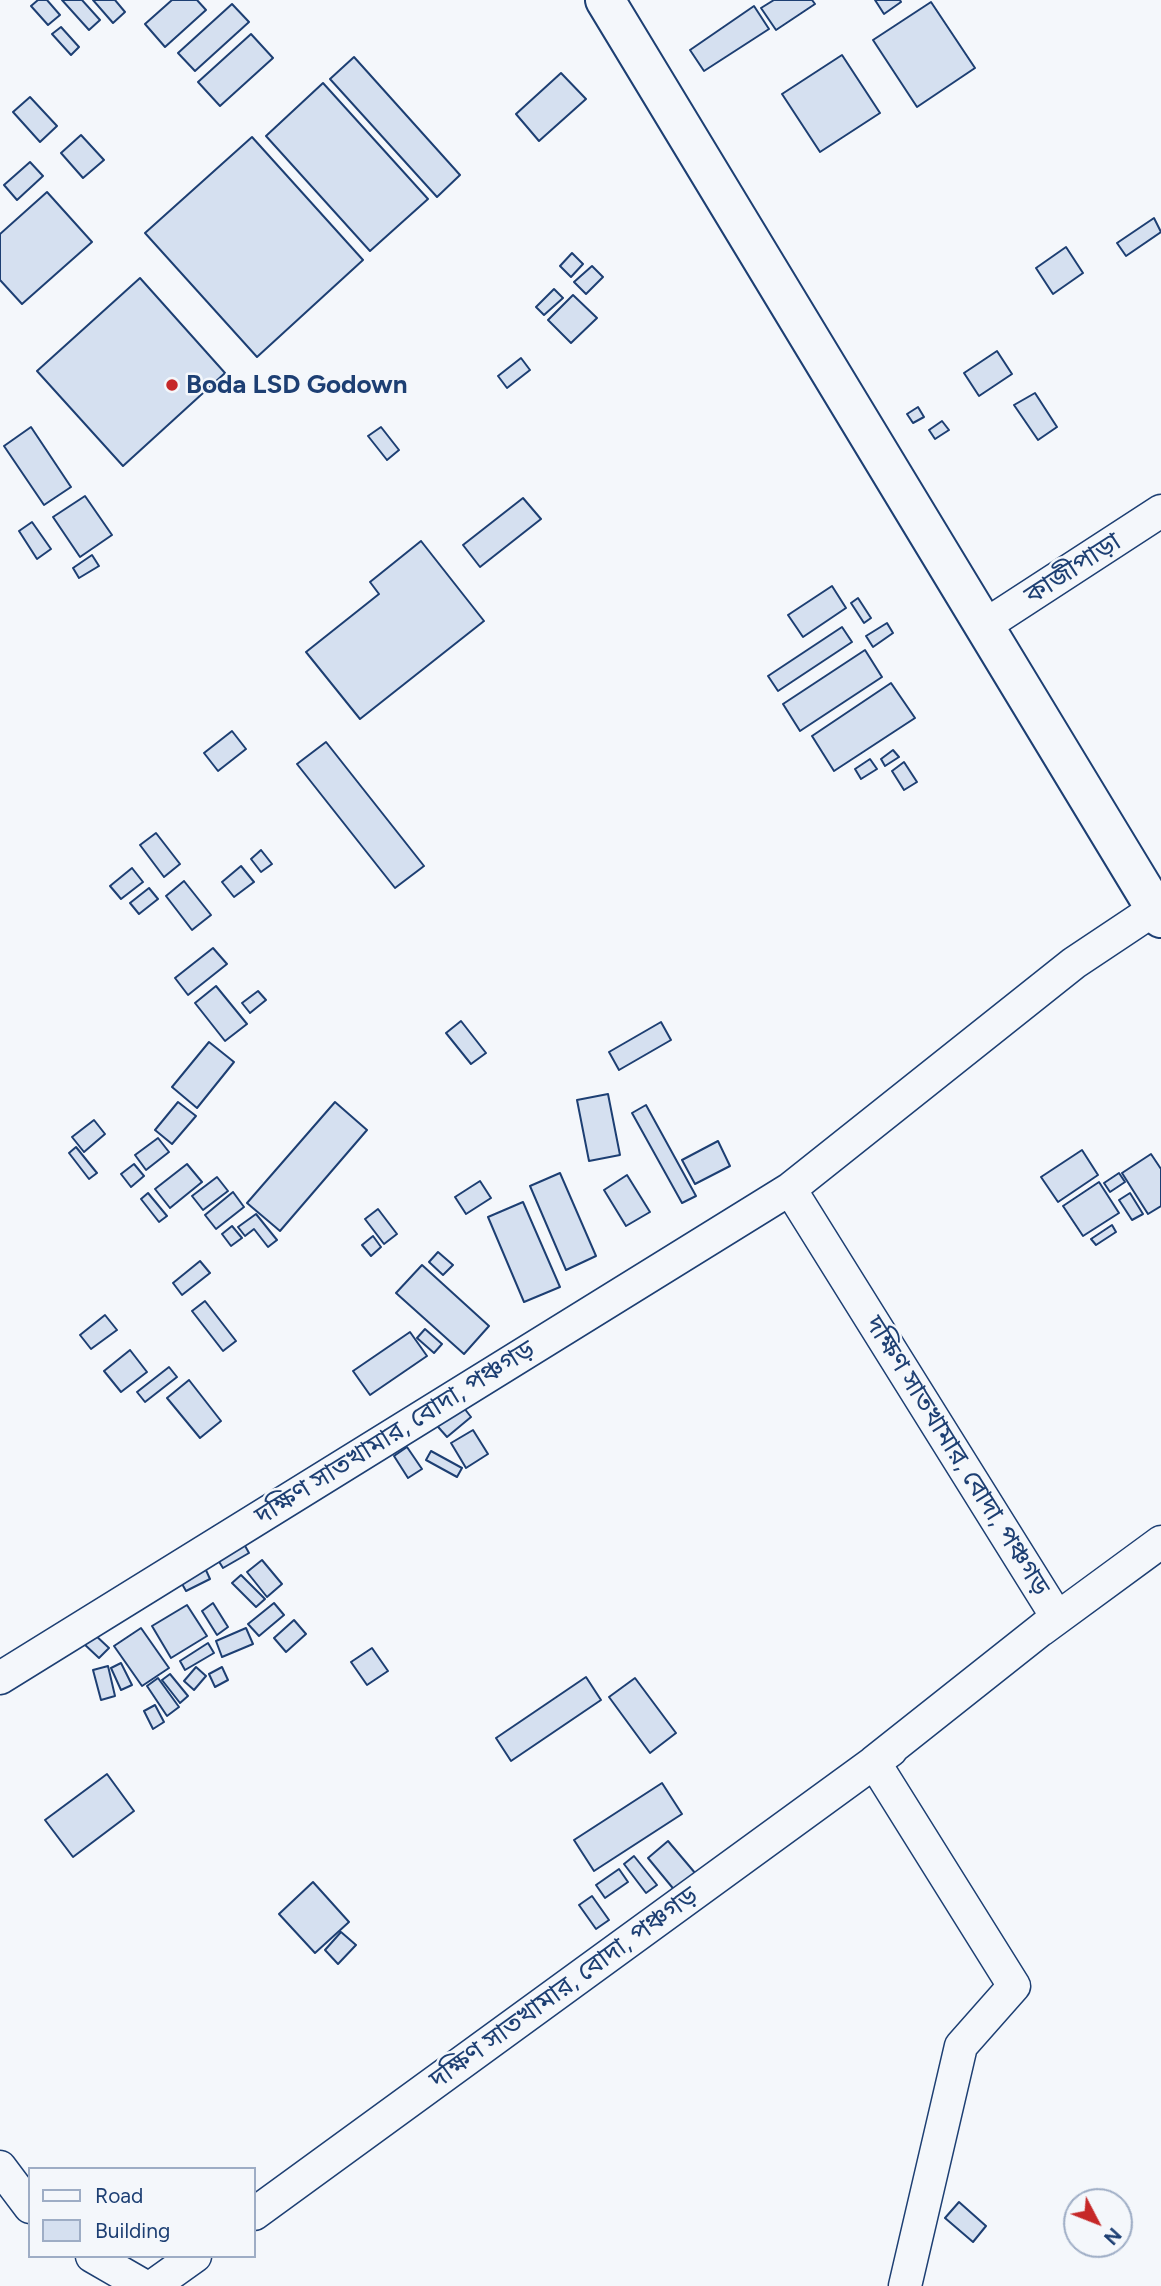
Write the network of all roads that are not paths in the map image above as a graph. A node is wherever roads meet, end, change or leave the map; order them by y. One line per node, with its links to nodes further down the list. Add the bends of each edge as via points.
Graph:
1 (605, 0): 3 (highway)
2 (1161, 511): 3 (street, কাজীপাড়া)
3 (984, 626): 4 (highway)
4 (1158, 913): 5 (street, দক্ষিণ সাতখামার, বোদা, পঞ্চগড়, via 1074,963)
5 (790, 1189): 7 (street, দক্ষিণ সাতখামার, বোদা, পঞ্চগড়); 8 (street, দক্ষিণ সাতখামার, বোদা, পঞ্চগড়)
6 (1161, 1542): 7 (street, দক্ষিণ সাতখামার, বোদা, পঞ্চগড়)
7 (1057, 1617): 9 (street, দক্ষিণ সাতখামার, বোদা, পঞ্চগড়)
8 (0, 1678)
9 (874, 1762): 12 (street, দক্ষিণ সাতখামার, বোদা, পঞ্চগড়); 17 (street, via 1014,1986 961,2046)
10 (0, 2168): 11 (street)
11 (28, 2204)
12 (256, 2213)
13 (95, 2258): 15 (street)
14 (192, 2258): 16 (street)
15 (144, 2286)
16 (153, 2286)
17 (905, 2286)

